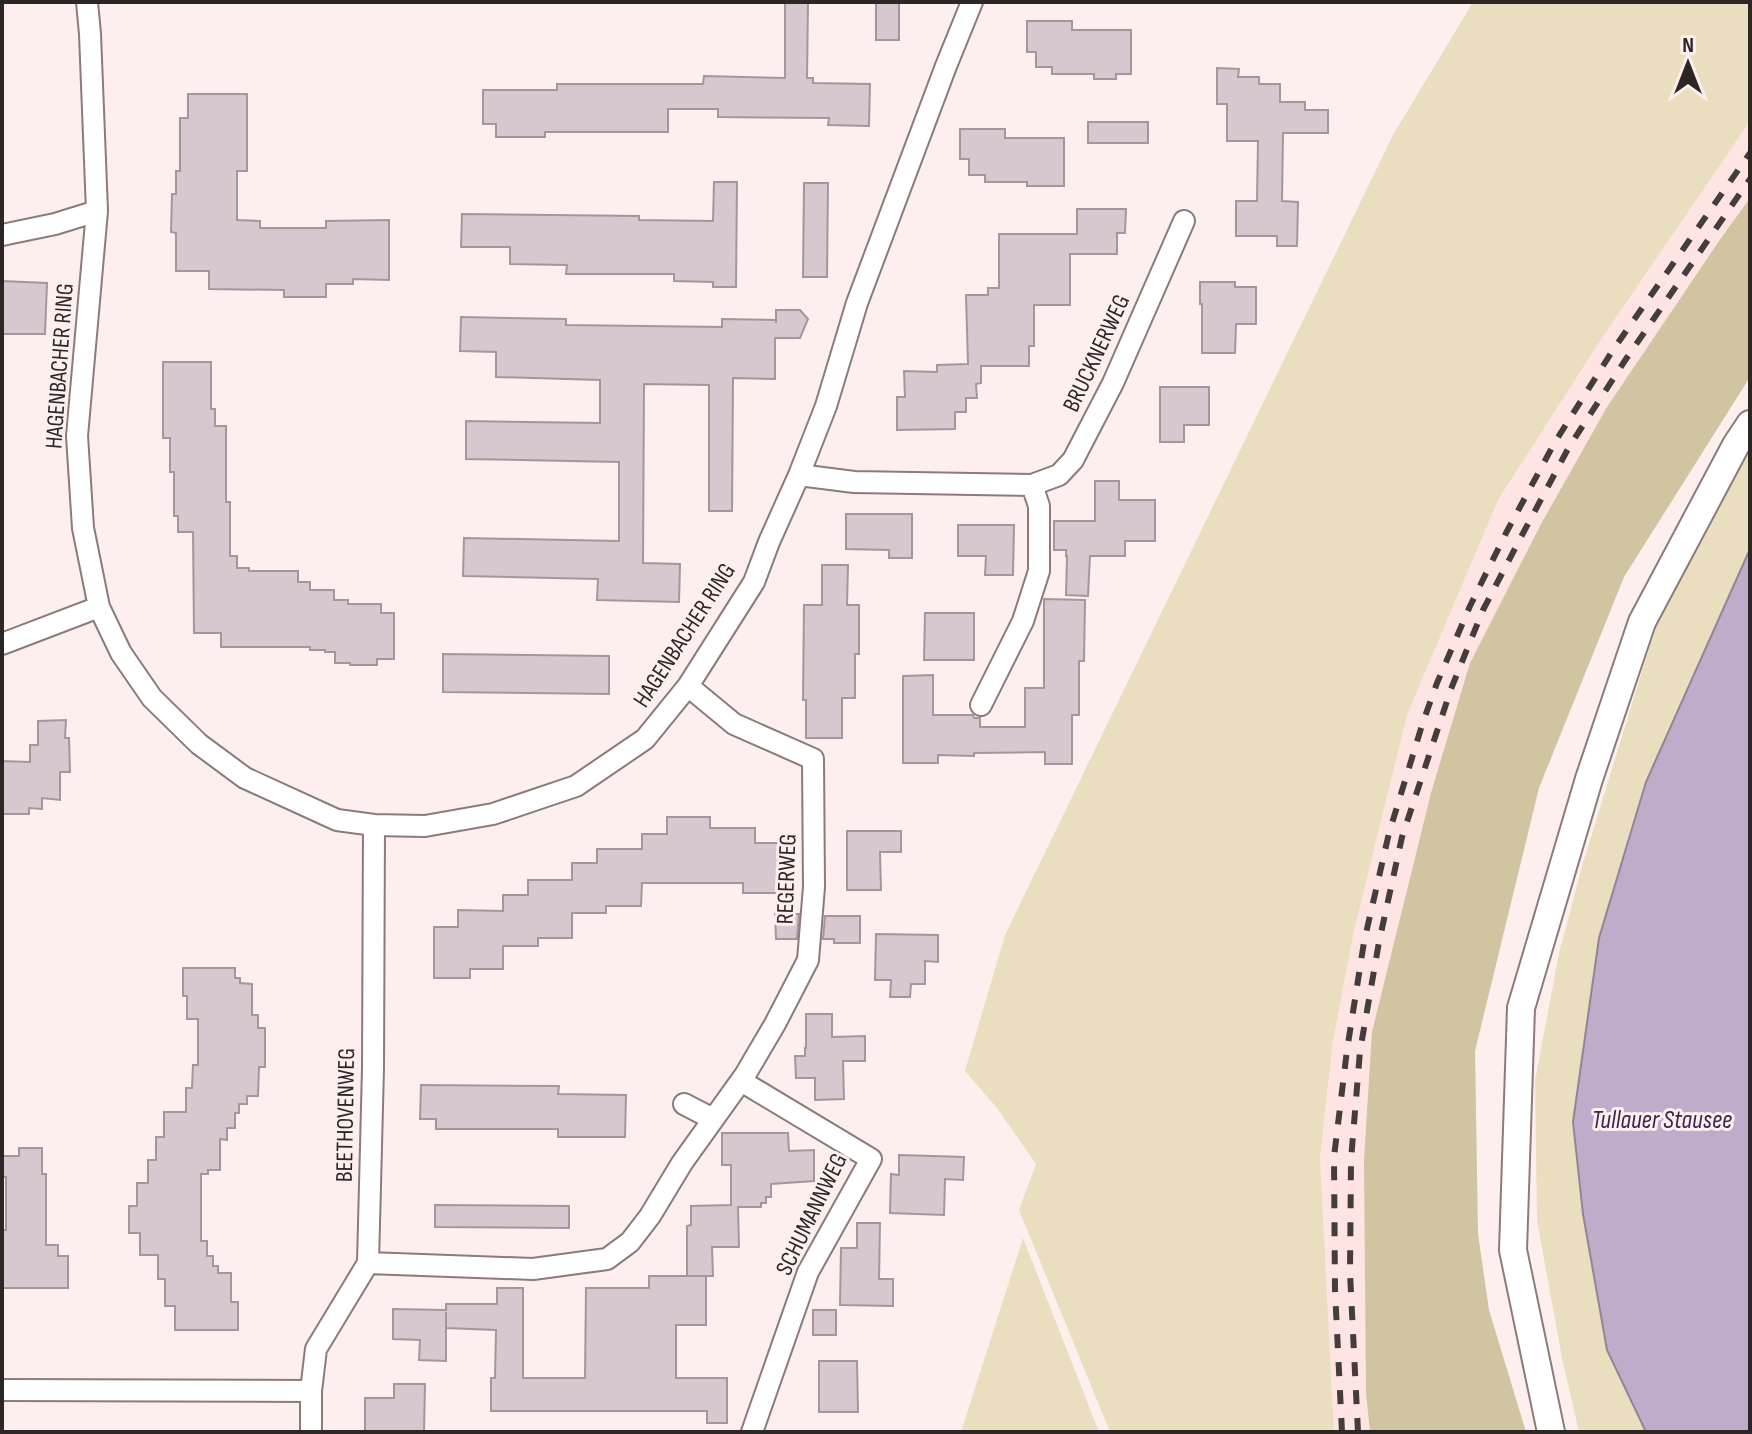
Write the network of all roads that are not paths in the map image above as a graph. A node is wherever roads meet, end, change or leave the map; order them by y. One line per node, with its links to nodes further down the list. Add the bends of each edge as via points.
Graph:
1 (87, 2): 3 (street, HAGENBACHER RING)
2 (972, 2): 7 (street, HAGENBACHER RING, via 857,303)
3 (97, 211): 5 (street); 9 (street, HAGENBACHER RING, via 77,436 83,528)
4 (1184, 221): 8 (street, BRUCKNERWEG, via 1073,460 1059,475)
5 (2, 235)
6 (1750, 424): 22 (street, via 1642,622 1521,1008 1513,1250)
7 (799, 475): 8 (street, BRUCKNERWEG, via 854,482); 11 (street, HAGENBACHER RING, via 754,582)
8 (1032, 485): 12 (street, via 1039,506 1039,571 1023,621)
9 (99, 607): 10 (street); 13 (street, HAGENBACHER RING, via 121,653 152,698 199,744 245,778 329,818)
10 (2, 644)
11 (688, 686): 13 (street, HAGENBACHER RING, via 645,739 576,786 493,814 425,826); 14 (street, REGERWEG, via 734,724 813,759 814,887 808,960)
12 (981, 705)
13 (374, 825): 17 (street, BEETHOVENWEG)
14 (741, 1081): 16 (street, REGERWEG); 21 (street, SCHUMANNWEG, via 871,1159 808,1272)
15 (684, 1104): 16 (street)
16 (713, 1119): 17 (street, REGERWEG, via 630,1242 607,1259 533,1269)
17 (368, 1263): 19 (street, BEETHOVENWEG, via 316,1349)
18 (2, 1390): 19 (street)
19 (311, 1391): 20 (street, BEETHOVENWEG)
20 (311, 1432)
21 (752, 1432)
22 (1551, 1432)

